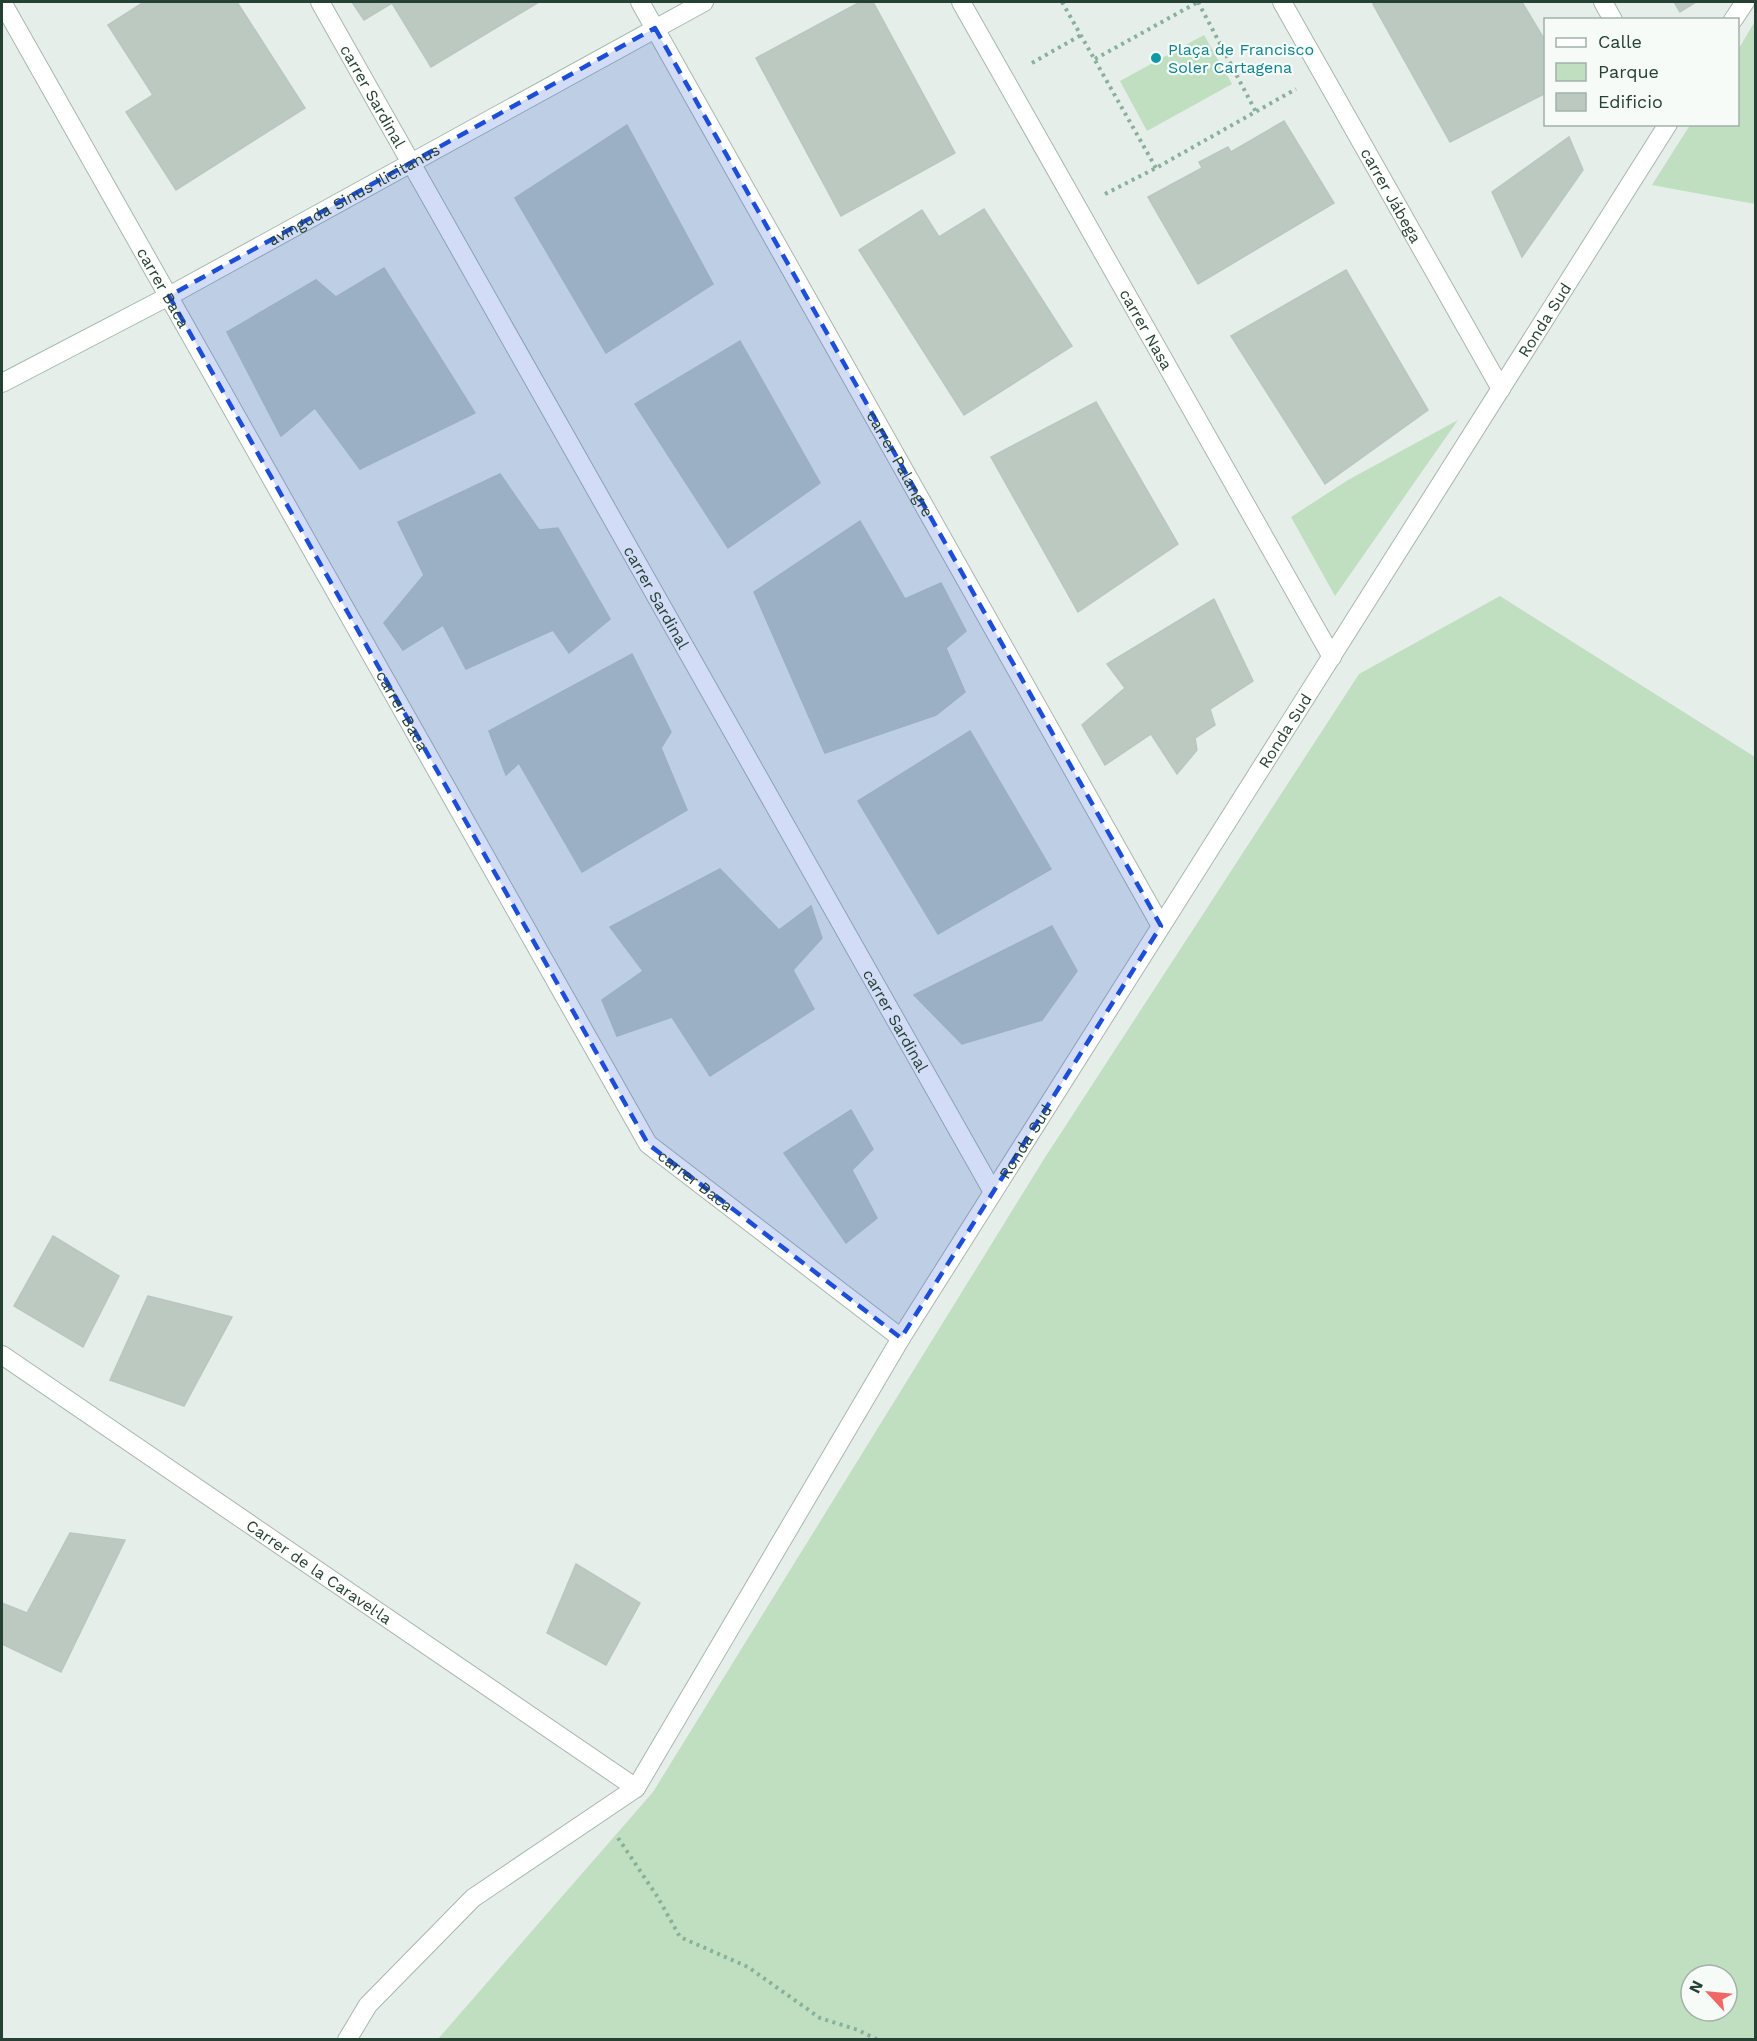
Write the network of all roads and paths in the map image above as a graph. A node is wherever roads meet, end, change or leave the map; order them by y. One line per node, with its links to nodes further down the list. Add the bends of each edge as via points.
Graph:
1 (2, 2): 23 (street, carrer Baca)
2 (320, 2): 20 (street, carrer Sardinal)
3 (640, 2): 13 (street, carrer Palangre)
4 (704, 2): 13 (street, avinguda Sinus Ilicitanus)
5 (962, 2): 17 (street, carrer Nasa)
6 (1062, 2): 14 (path)
7 (1198, 2): 15 (path); 18 (path)
8 (1282, 2): 16 (street, carrer Jábega)
9 (1603, 2): 11 (street)
10 (1744, 2): 12 (street)
11 (1612, 18)
12 (1734, 18)
13 (655, 28): 20 (street, avinguda Sinus Ilicitanus); 27 (street, carrer Palangre)
14 (1081, 35): 15 (path); 17 (path)
15 (1095, 59): 21 (path)
16 (1323, 74): 18 (path); 25 (street, carrer Jábega)
17 (1005, 78): 22 (street, carrer Nasa)
18 (1256, 112): 21 (path)
19 (1667, 126): 25 (street, Ronda Sud)
20 (411, 162): 23 (street, avinguda Sinus Ilicitanus); 28 (street, carrer Sardinal)
21 (1156, 168): 22 (path)
22 (1078, 208): 26 (street, carrer Nasa)
23 (169, 297): 24 (street, avinguda Sinus Ilicitanus); 29 (street, carrer Baca, via 648,1144)
24 (2, 383)
25 (1501, 389): 26 (street, Ronda Sud)
26 (1332, 657): 27 (street, Ronda Sud)
27 (1161, 926): 28 (street, Ronda Sud)
28 (993, 1192): 29 (street, Ronda Sud)
29 (901, 1338): 31 (street, Ronda Sud)
30 (2, 1354): 31 (street, Carrer de la Caravel·la)
31 (636, 1788): 32 (street)
32 (600, 1812): 33 (street, via 473,1898 368,2005); 34 (path, via 680,1937 748,1967 820,2018)
33 (347, 2040)
34 (878, 2040)

